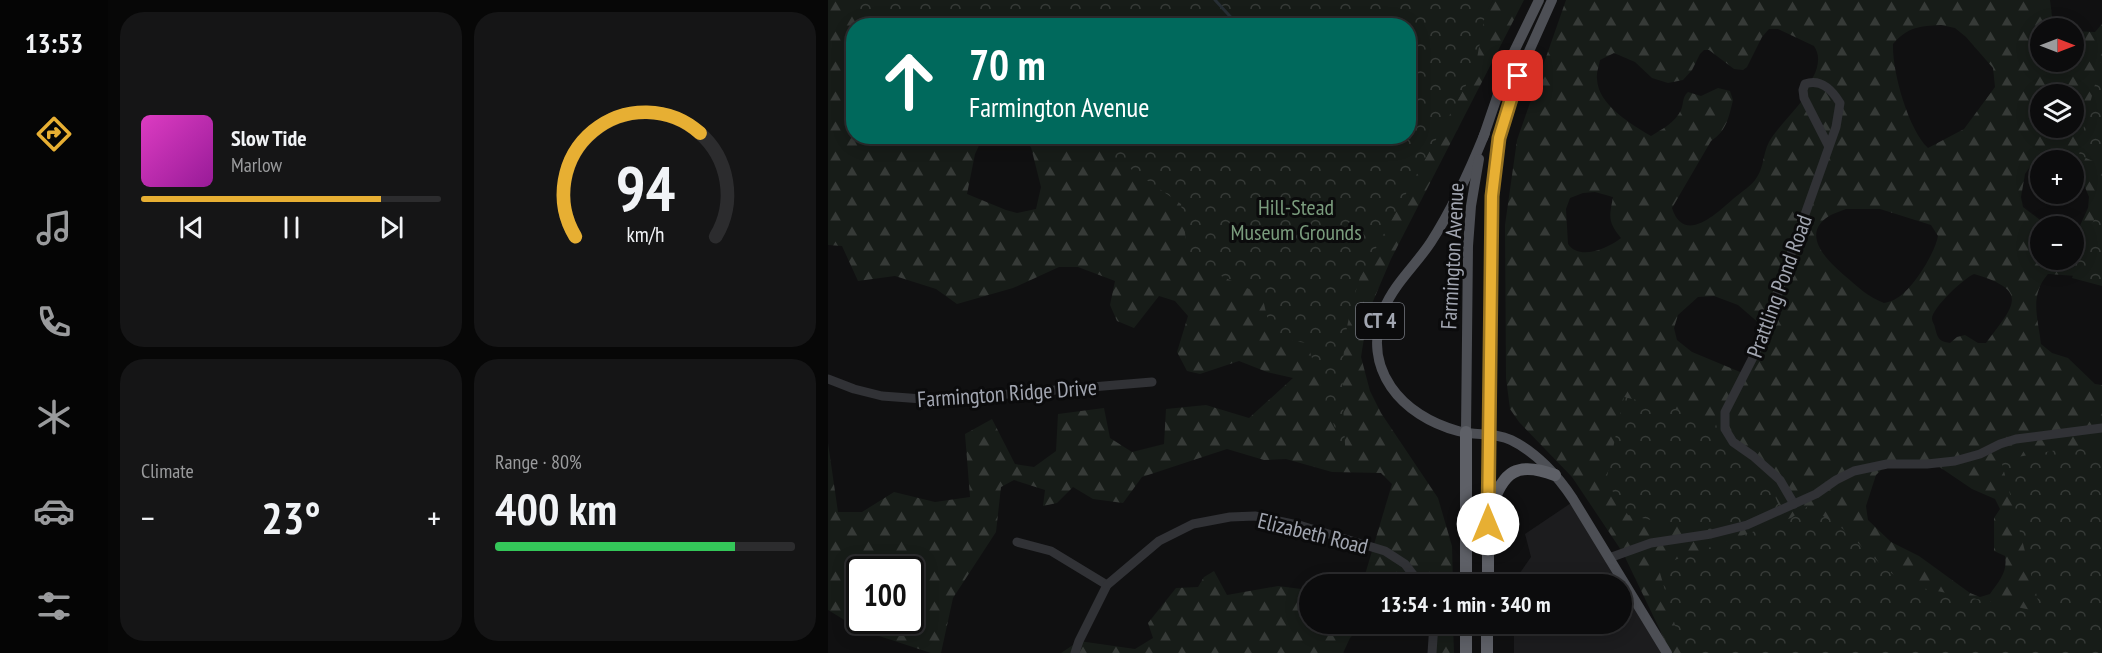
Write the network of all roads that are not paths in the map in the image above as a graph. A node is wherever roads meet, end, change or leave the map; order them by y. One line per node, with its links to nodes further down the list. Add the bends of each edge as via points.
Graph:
1 (1539, 0): 3 (main road, Farmington Avenue / CT 4, via 1509,62)
2 (1552, 0): 9 (main road, Farmington Avenue, via 1518,76 1496,158 1490,237)
3 (1485, 132): 8 (main road, Farmington Avenue, via 1469,227); 8 (main road, CT 4, via 1441,227 1388,301 1378,334 1384,374 1401,401 1424,418)
4 (1828, 145): 4 (street, Prattling Pond Road, via 1840,102 1822,84 1805,84 1804,98); 11 (street, Prattling Pond Road, via 1767,330 1725,412 1725,429 1733,442 1780,480)
5 (828, 379): 6 (street, Farmington Ridge Drive, via 882,396 936,400)
6 (1152, 382)
7 (2102, 428): 11 (street, via 2016,440 1955,461 1887,464 1854,471)
8 (1466, 432): 9 (main road, CT 4); 16 (highway)
9 (1488, 434): 10 (main road, CT 4, via 1522,446); 12 (highway)
10 (1555, 475): 12 (highway, via 1527,468 1509,474 1501,483); 14 (main road, CT 4)
11 (1794, 504): 14 (street, via 1738,528 1651,543)
12 (1488, 524): 17 (highway)
13 (1017, 542): 18 (street, via 1052,551)
14 (1609, 558): 26 (main road, CT 4)
15 (1413, 574): 18 (street, Elizabeth Road, via 1385,551 1255,516 1193,525 1159,541)
16 (1466, 574)
17 (1488, 574)
18 (1107, 585): 22 (street, Elizabeth Road)
19 (1433, 634): 23 (street)
20 (1466, 634): 24 (highway)
21 (1487, 634): 25 (highway)
22 (1075, 653)
23 (1432, 653)
24 (1466, 653)
25 (1487, 653)
26 (1667, 653)

